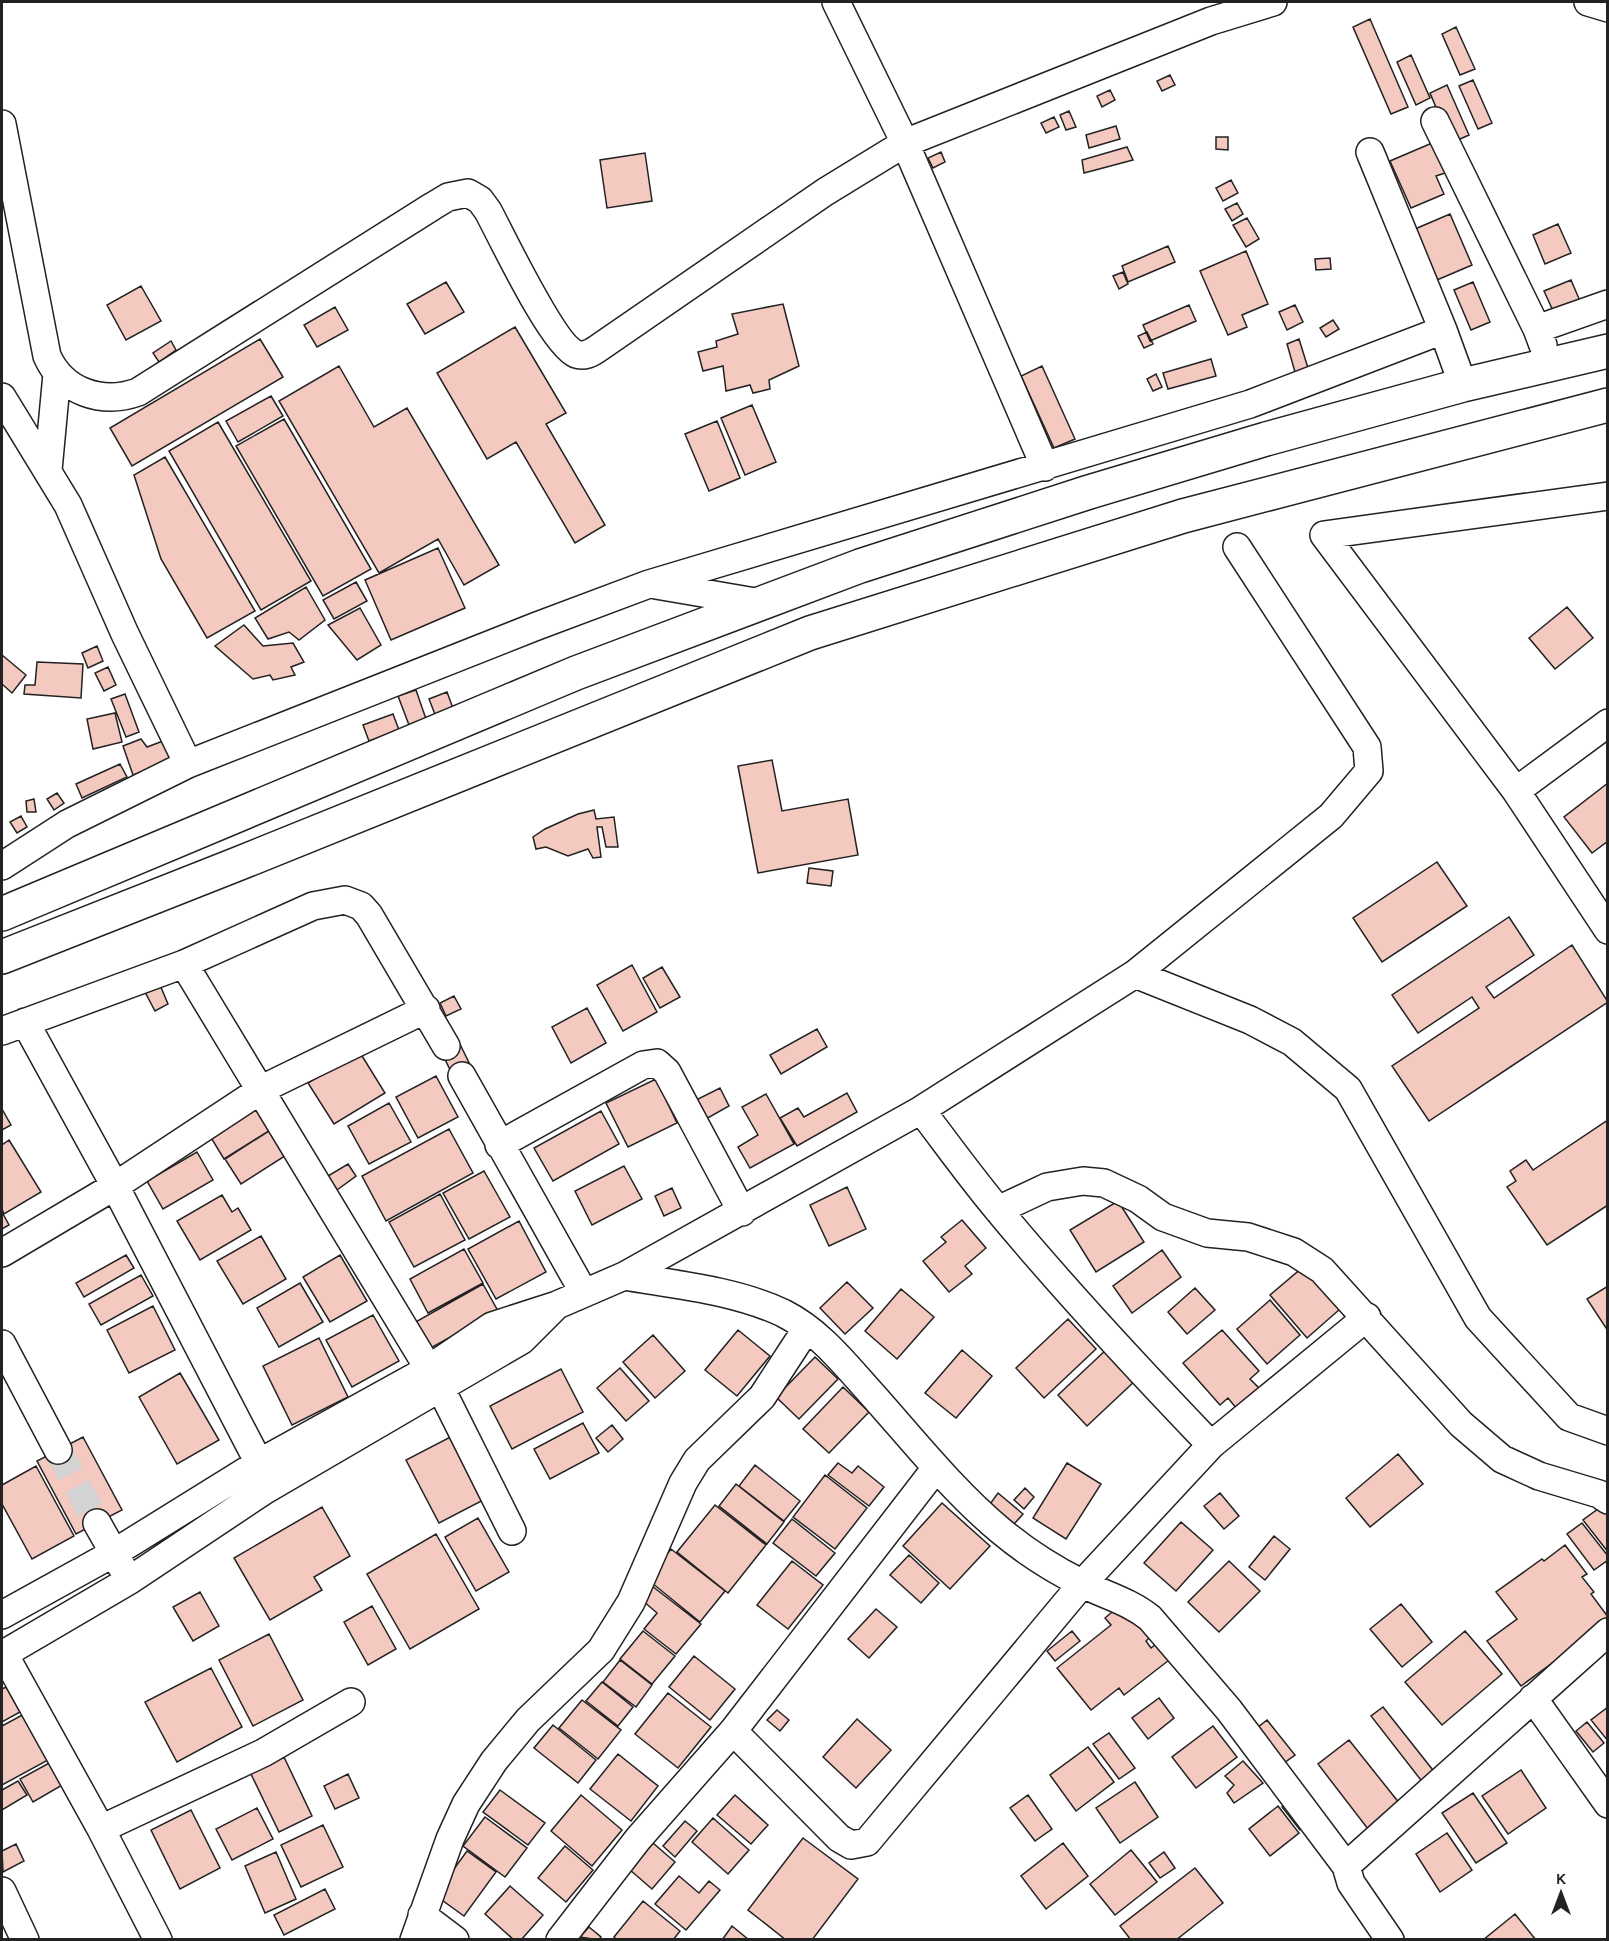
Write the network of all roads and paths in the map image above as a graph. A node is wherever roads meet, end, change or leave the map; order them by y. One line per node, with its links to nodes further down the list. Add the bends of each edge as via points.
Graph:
1 (836, 2): 7 (street)
2 (1273, 2): 7 (street, via 1211,21)
3 (1588, 2): 4 (street)
4 (1608, 8)
5 (1435, 121): 10 (street)
6 (2, 124): 14 (street, via 44,344)
7 (904, 143): 14 (street, via 590,353 575,354 565,346 488,211 468,193 448,197 433,206 138,392 100,397 73,387); 18 (street)
8 (1370, 152): 11 (street)
9 (1608, 304): 10 (street)
10 (1538, 329): 13 (street)
11 (1443, 330): 15 (street); 18 (street, via 1250,404)
12 (1608, 351): 13 (highway)
13 (1549, 364): 15 (highway)
14 (57, 374): 19 (street)
15 (1463, 384): 23 (highway, via 1086,493 860,566)
16 (2, 397): 19 (street)
17 (1608, 405): 30 (highway, via 1183,516 810,633)
18 (1045, 466): 22 (street)
19 (48, 470): 25 (street, via 68,505 124,634)
20 (1608, 496): 26 (street, via 1324,535)
21 (1237, 547): 32 (street, via 1367,747 1369,771 1330,816)
22 (649, 584): 23 (street); 25 (street, via 443,661)
23 (761, 603): 28 (highway, via 576,673)
24 (1608, 723): 26 (street)
25 (188, 764): 27 (street, via 67,824)
26 (1516, 791): 29 (street)
27 (2, 866)
28 (8, 910)
29 (1605, 919)
30 (7, 957)
31 (184, 964): 33 (street, via 313,906 345,900 361,906 369,915); 34 (street); 37 (street)
32 (1135, 974): 38 (street); 50 (street, via 1250,1020 1292,1042 1348,1089 1478,1318 1569,1417)
33 (426, 1009): 35 (street); 37 (street)
34 (13, 1026): 40 (street)
35 (446, 1046)
36 (462, 1076): 39 (street)
37 (262, 1089): 40 (street); 49 (street)
38 (921, 1110): 41 (street); 42 (street)
39 (499, 1144): 42 (street, via 643,1065 657,1063 667,1072); 45 (street)
40 (115, 1185): 43 (street); 53 (street)
41 (998, 1210): 46 (street, via 1047,1187 1083,1181 1104,1183 1138,1199 1163,1218 1207,1233 1248,1237 1294,1252 1322,1270); 51 (street, via 1132,1363)
42 (742, 1212): 44 (street)
43 (2, 1253)
44 (624, 1276): 45 (street); 47 (street, via 759,1303)
45 (584, 1293): 49 (street, via 556,1305 522,1340)
46 (1367, 1317): 51 (street); 55 (street, via 1461,1424 1502,1459)
47 (807, 1328): 54 (street, via 831,1349); 71 (street, via 762,1397 697,1460 683,1483 631,1602 601,1650 528,1720 494,1761 466,1804)
48 (2, 1344): 52 (street)
49 (434, 1380): 53 (street); 57 (street); 59 (street)
50 (1608, 1431)
51 (1211, 1445): 60 (street)
52 (58, 1450)
53 (259, 1463): 58 (street)
54 (936, 1468): 60 (street, via 1003,1532); 66 (street)
55 (1608, 1500)
56 (97, 1523): 58 (street)
57 (512, 1531)
58 (114, 1553): 59 (street); 61 (street)
59 (130, 1580): 63 (street)
60 (1082, 1584): 66 (street, via 867,1842 851,1845 839,1838); 69 (street, via 1139,1609 1150,1618 1229,1710)
61 (2, 1615)
62 (1608, 1632): 64 (street)
63 (3, 1654): 68 (street)
64 (1533, 1698): 67 (street); 69 (street)
65 (351, 1702): 68 (street, via 263,1753)
66 (732, 1731): 75 (street, via 638,1839)
67 (1608, 1804)
68 (101, 1829): 73 (street)
69 (1346, 1866): 76 (street, via 1352,1883)
70 (2, 1891): 72 (street)
71 (418, 1927): 74 (street)
72 (25, 1940)
73 (158, 1940)
74 (455, 1940)
75 (560, 1940)
76 (1390, 1940)

